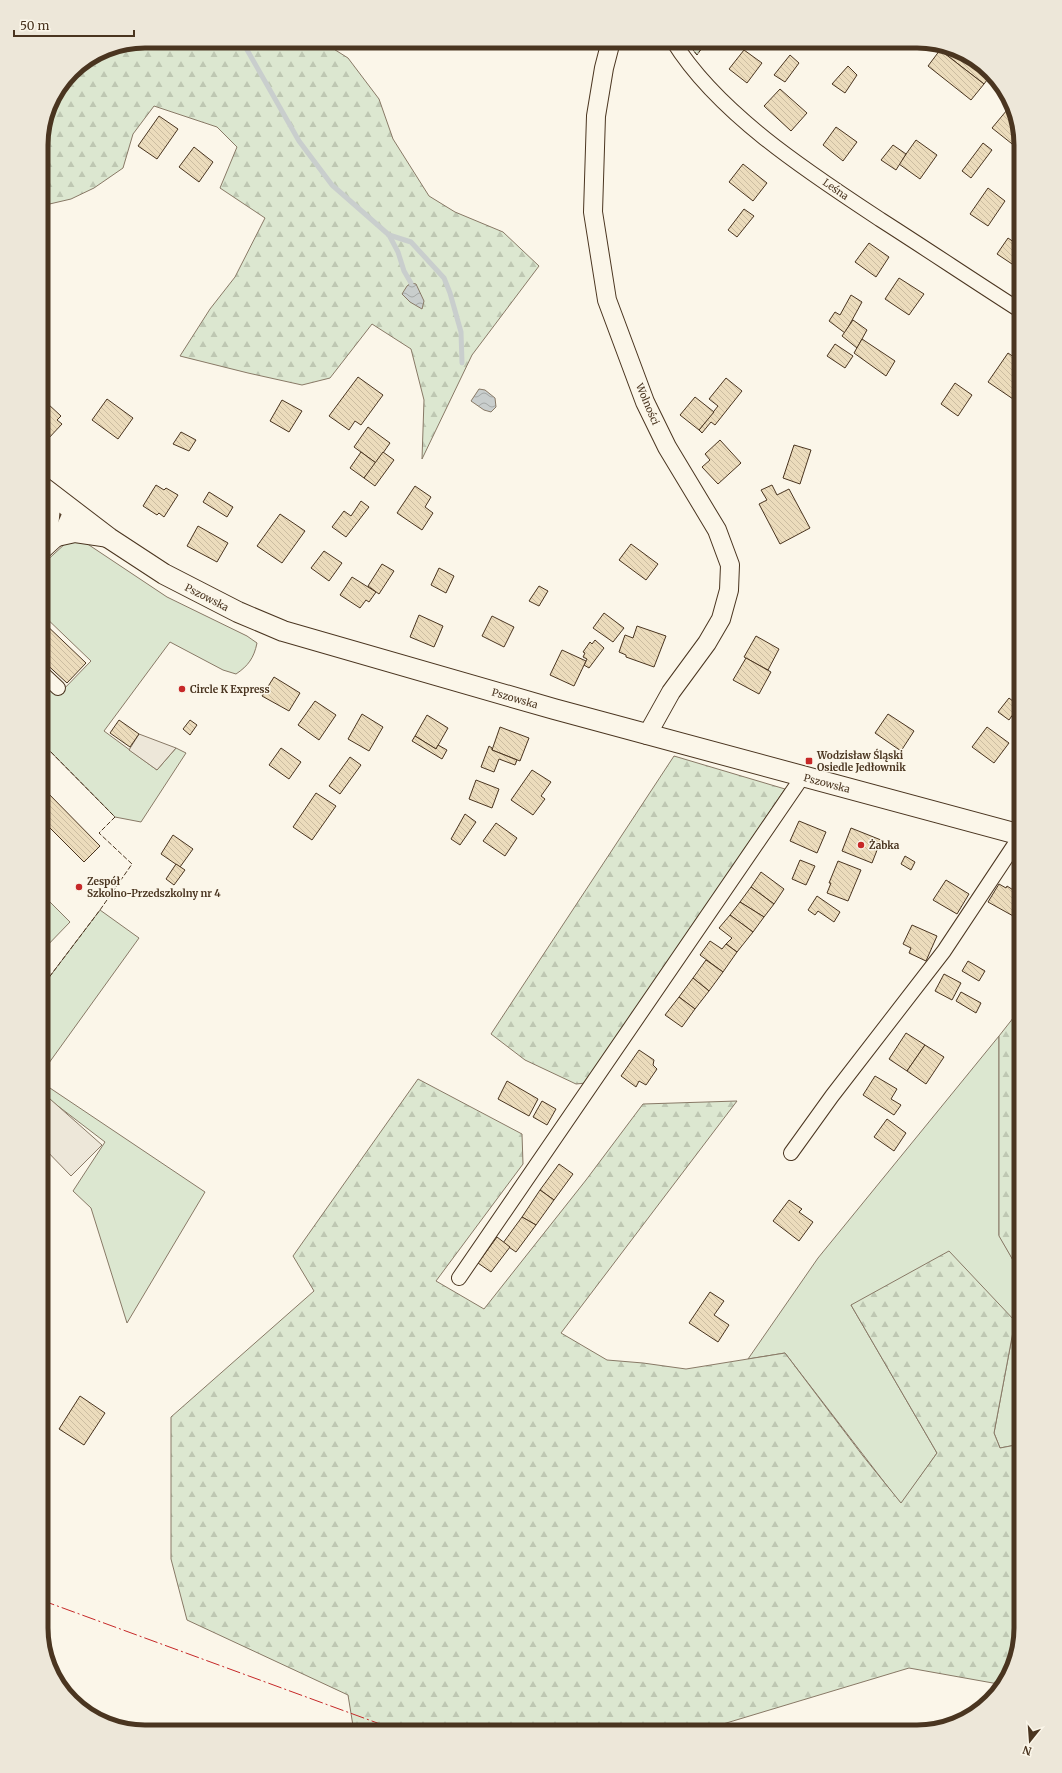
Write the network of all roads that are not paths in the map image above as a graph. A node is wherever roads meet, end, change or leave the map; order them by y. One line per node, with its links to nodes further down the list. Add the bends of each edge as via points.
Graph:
1 (609, 48): 11 (street, Wolności, via 596,116 593,212 607,300 645,402 667,447 717,530 730,565 729,590 720,619 707,643 671,692)
2 (678, 48): 3 (street, Leśna, via 716,94 769,141 839,192)
3 (1014, 306)
4 (48, 491): 6 (main road, Pszowska)
5 (48, 500): 7 (street, via 51,507)
6 (73, 511): 7 (street, via 65,529); 8 (main road, Pszowska)
7 (49, 534): 8 (street, via 75,533)
8 (109, 538): 11 (main road, Pszowska, via 164,574 238,612 283,631)
9 (48, 679): 10 (street)
10 (58, 688)
11 (648, 735): 12 (main road, Pszowska)
12 (803, 776): 13 (main road, Pszowska); 16 (street)
13 (1014, 832)
14 (1014, 845): 15 (street, via 944,951)
15 (791, 1153)
16 (459, 1278)

